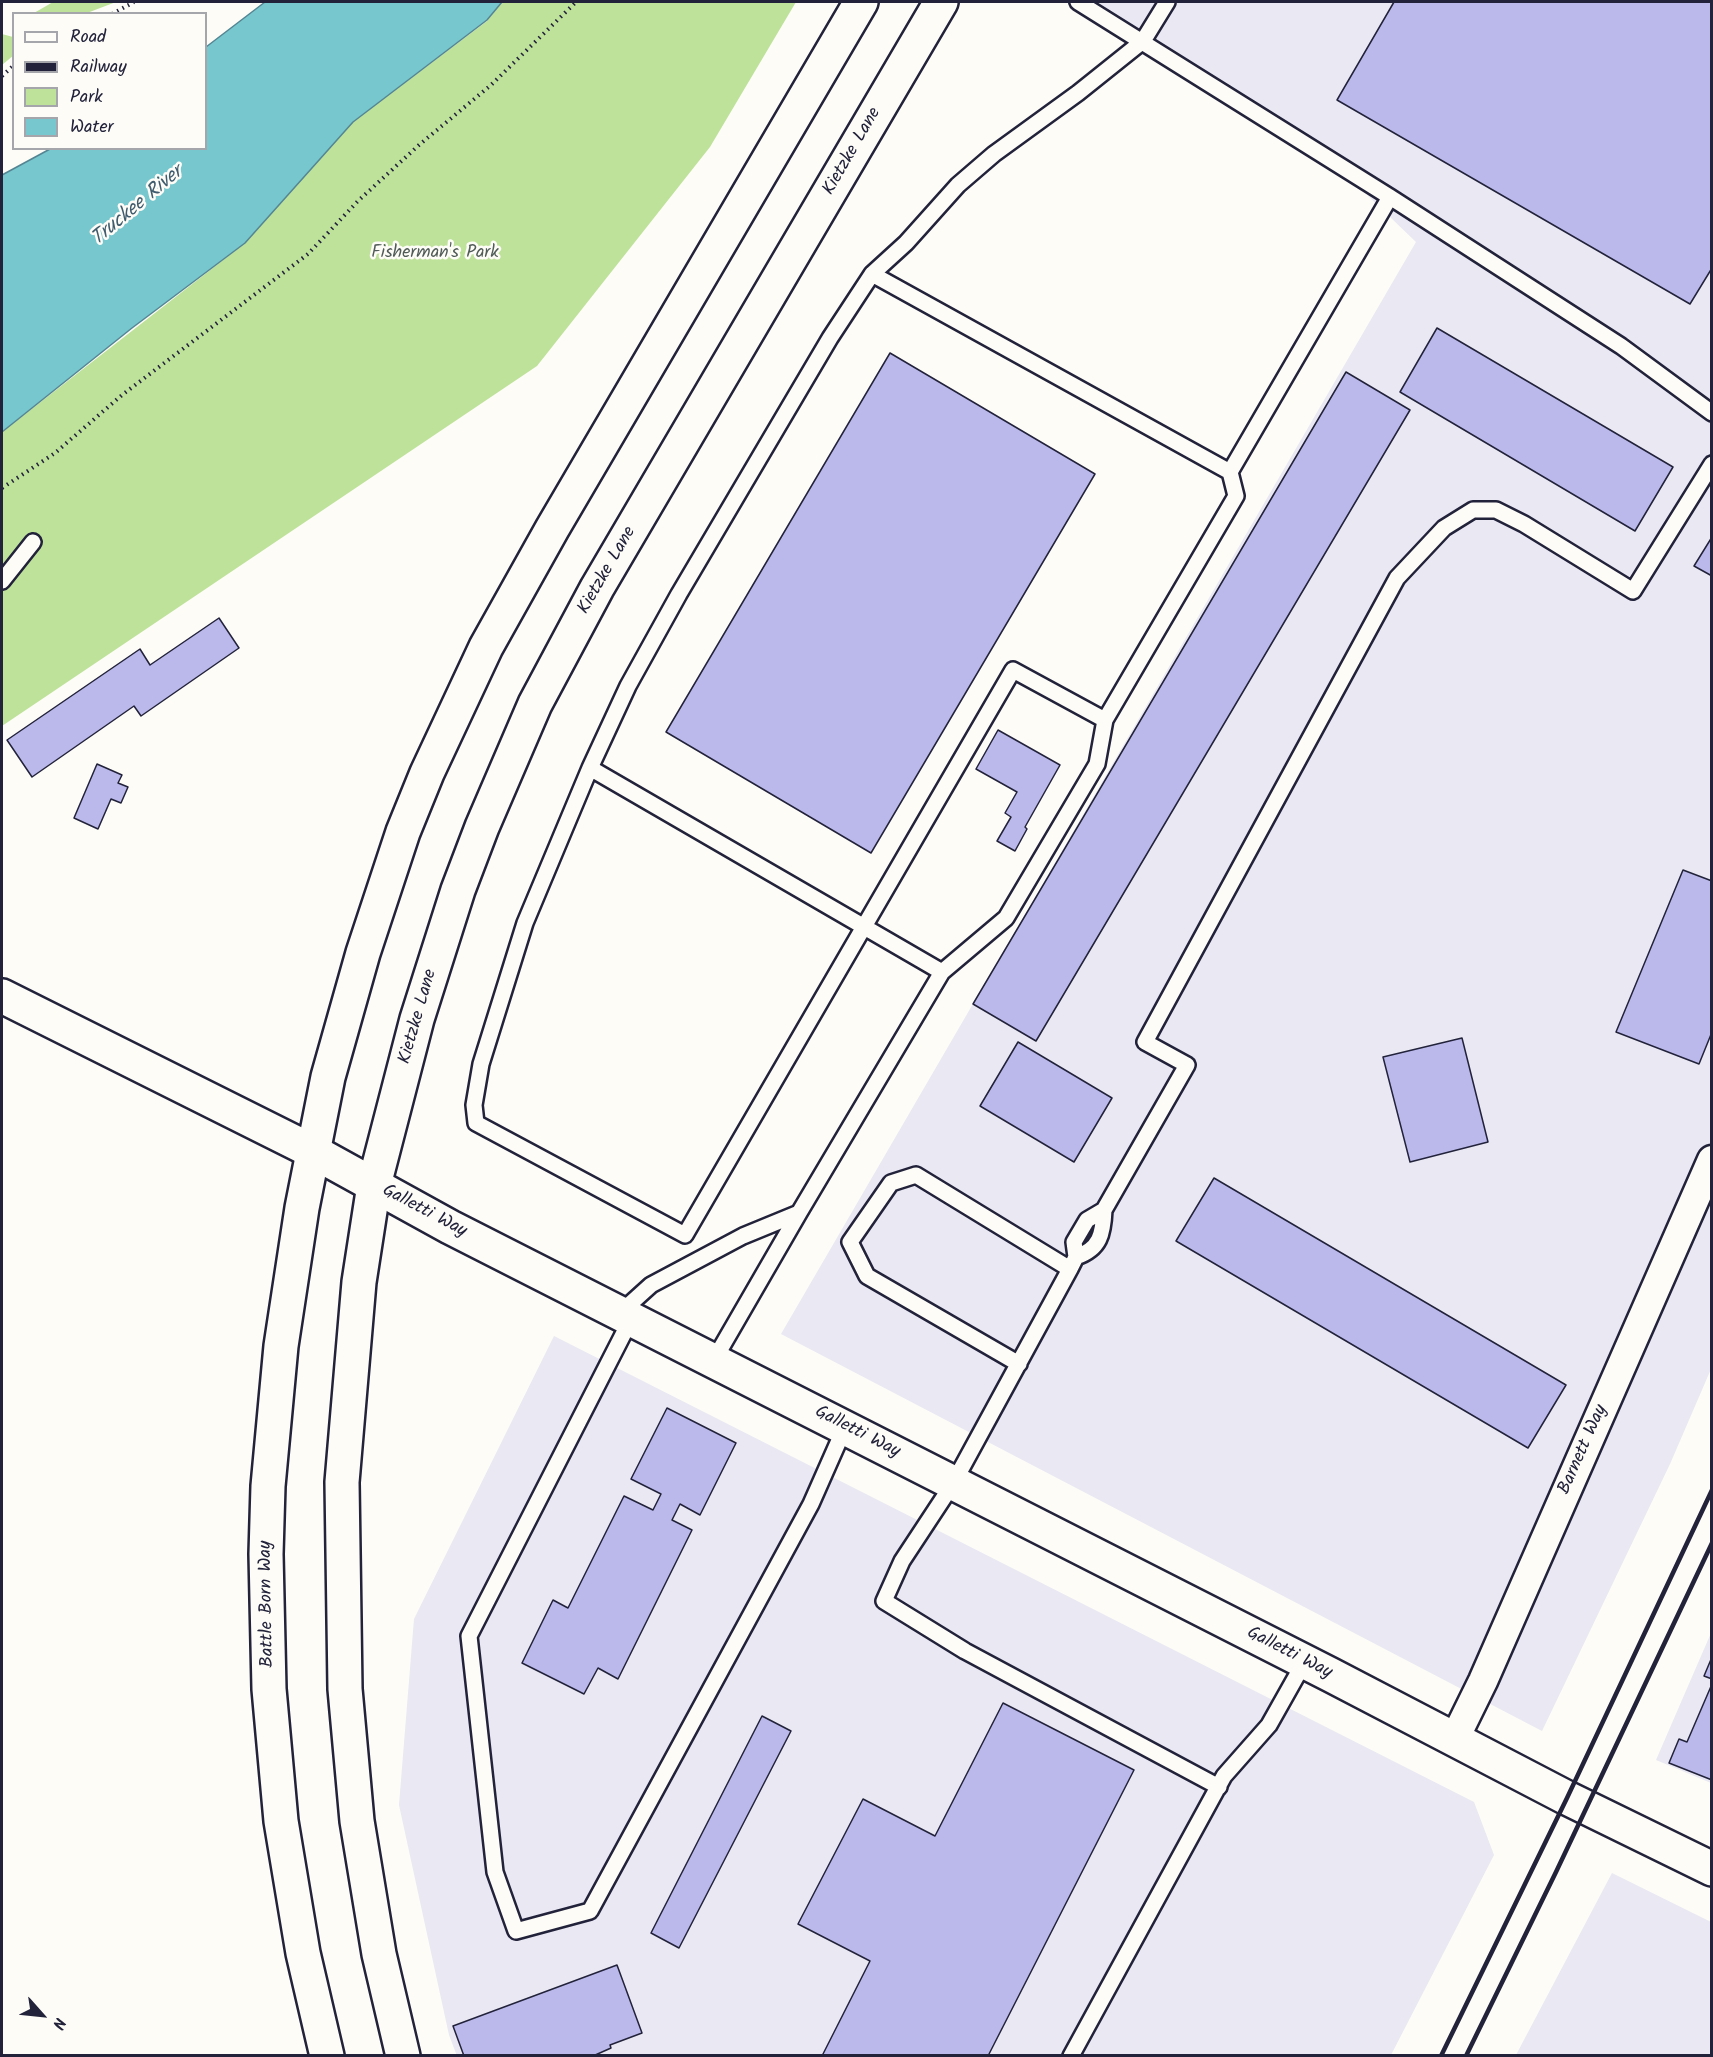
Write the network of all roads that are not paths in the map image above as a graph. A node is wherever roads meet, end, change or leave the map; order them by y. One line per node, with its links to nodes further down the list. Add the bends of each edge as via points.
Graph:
1 (861, 2): 18 (main road, via 486,647 403,832 344,1019)
2 (941, 2): 20 (main road, Kietzke Lane, via 597,588 535,704 458,890 417,1019)
3 (1078, 2): 5 (lane)
4 (1167, 2): 5 (lane)
5 (1143, 41): 6 (lane); 7 (lane, via 994,154 958,185)
6 (1390, 197): 8 (lane, via 1621,346); 10 (lane)
7 (872, 274): 10 (lane); 14 (lane, via 679,594 628,686)
8 (1712, 412)
9 (1712, 464): 22 (lane, via 1633,591 1496,510 1473,510 1444,528 1398,578 1145,1042 1187,1065 1104,1210 1103,1231 1090,1252)
10 (1230, 472): 13 (lane, via 1236,496)
11 (33, 542): 12 (lane)
12 (2, 581)
13 (1105, 720): 15 (lane, via 1013,670); 16 (lane, via 1097,764 1006,918)
14 (590, 768): 15 (lane); 15 (lane, via 525,922 481,1064 474,1105 476,1123 685,1235)
15 (865, 926): 16 (lane)
16 (942, 972): 21 (lane)
17 (4, 1004): 18 (main road, Galletti Way)
18 (314, 1152): 20 (main road, Galletti Way); 32 (main road, Battle Born Way, via 291,1276 274,1416 268,1486 266,1622 281,1821 303,1953)
19 (1712, 1160): 29 (street, Barnett Way)
20 (374, 1185): 23 (main road, Galletti Way); 33 (main road, via 358,1293 342,1482 345,1689 357,1821 380,1954)
21 (799, 1213): 23 (lane, via 743,1236 651,1285); 24 (lane)
22 (1073, 1263): 25 (lane); 25 (lane, via 916,1175 891,1183 849,1242 867,1276)
23 (626, 1316): 24 (main road, Galletti Way); 26 (lane, via 469,1636 495,1872 516,1931 590,1911 811,1504)
24 (714, 1360): 26 (main road, Galletti Way)
25 (1018, 1364): 27 (lane)
26 (845, 1426): 27 (main road, Galletti Way)
27 (954, 1482): 28 (main road, Galletti Way); 30 (lane, via 902,1561 884,1601 965,1651)
28 (1305, 1662): 29 (main road, Galletti Way); 30 (lane, via 1269,1725 1224,1776)
29 (1455, 1738): 31 (main road, Galletti Way)
30 (1219, 1787): 34 (lane)
31 (1712, 1869)
32 (327, 2055)
33 (403, 2055)
34 (1071, 2055)

